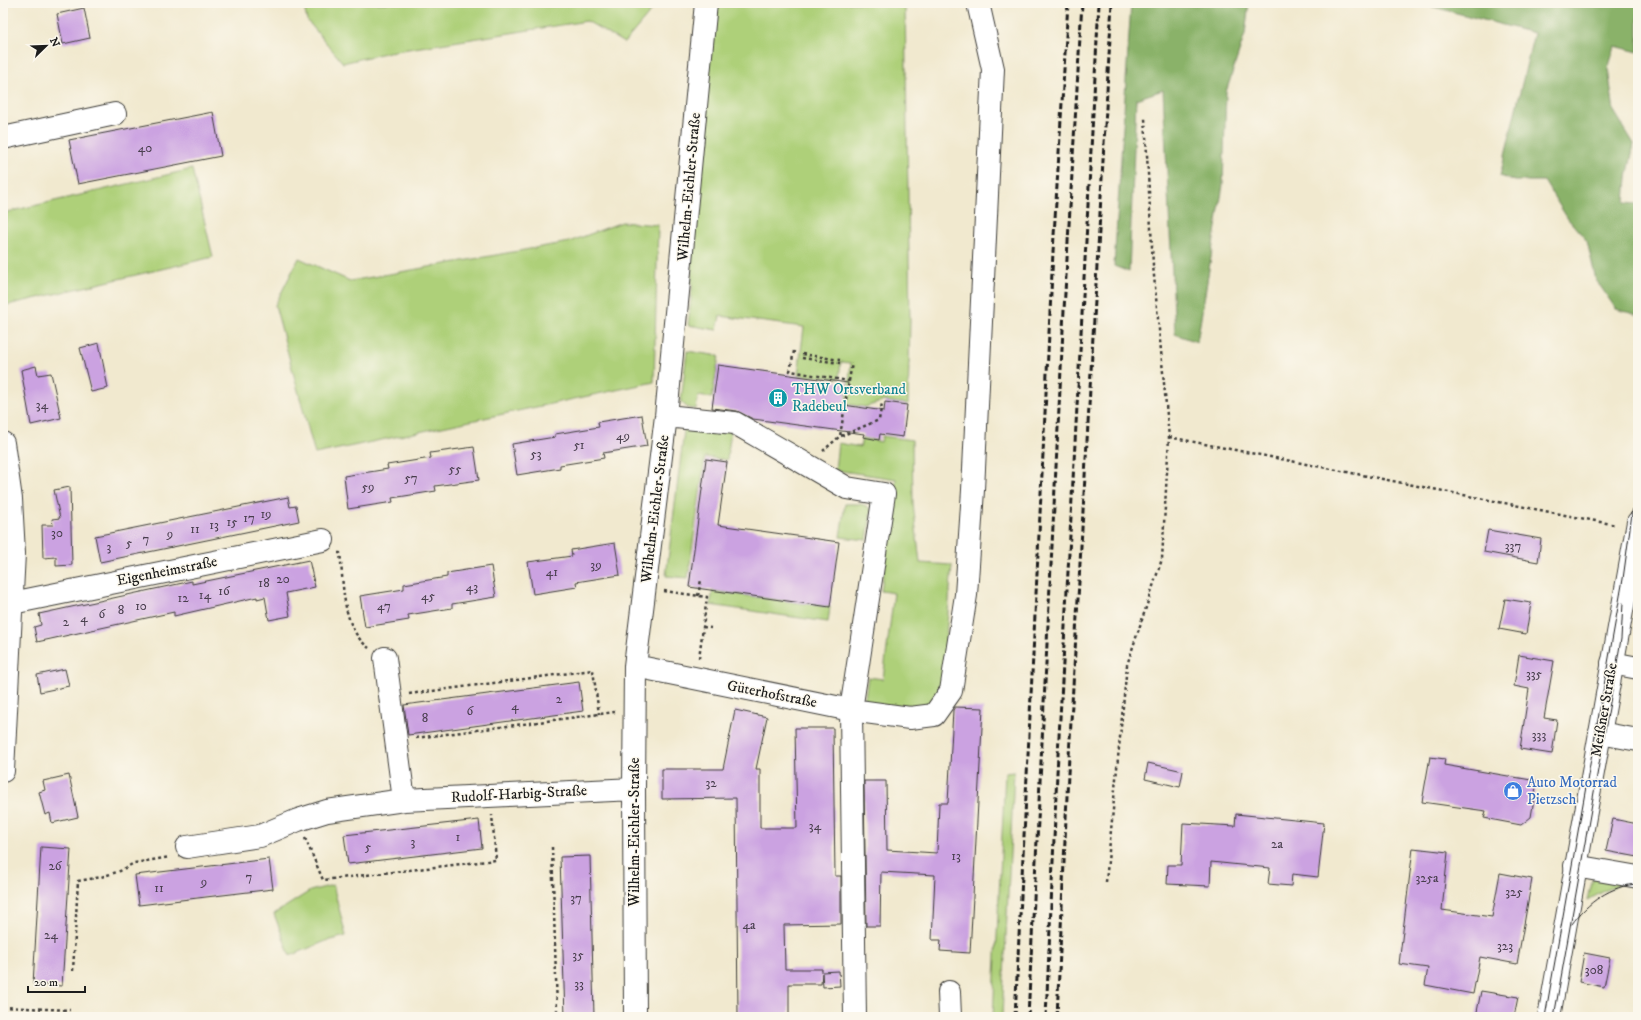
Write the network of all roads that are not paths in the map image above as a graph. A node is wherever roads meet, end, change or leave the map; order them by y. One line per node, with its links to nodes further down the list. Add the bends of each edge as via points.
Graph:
1 (706, 3): 5 (street, Wilhelm-Eichler-Straße)
2 (978, 3): 14 (street, Güterhofstraße, via 993,68 966,595 951,691 934,715 910,718)
3 (115, 114): 4 (street)
4 (3, 138)
5 (666, 416): 12 (street, Wilhelm-Eichler-Straße); 14 (street, via 734,423 847,488 884,494)
6 (3, 443): 9 (street, via 11,500 14,553)
7 (1637, 526): 11 (street, Meißner Straße)
8 (323, 540): 9 (street, Eigenheimstraße)
9 (12, 603): 17 (street)
10 (385, 658): 19 (street)
11 (1612, 663): 13 (street); 15 (street, Meißner Straße)
12 (635, 666): 14 (street, Güterhofstraße); 18 (street, Wilhelm-Eichler-Straße)
13 (1638, 668)
14 (851, 710): 25 (street)
15 (1600, 733): 16 (street); 21 (street, Meißner Straße)
16 (1638, 740)
17 (3, 771)
18 (634, 788): 19 (street, Rudolf-Harbig-Straße); 24 (street, Wilhelm-Eichler-Straße)
19 (404, 800): 20 (street, Rudolf-Harbig-Straße, via 327,811 260,836)
20 (187, 847)
21 (1575, 866): 22 (street); 27 (street, Meißner Straße)
22 (1638, 877)
23 (949, 992): 26 (street)
24 (635, 1017)
25 (855, 1017)
26 (950, 1017)
27 (1549, 1017)

